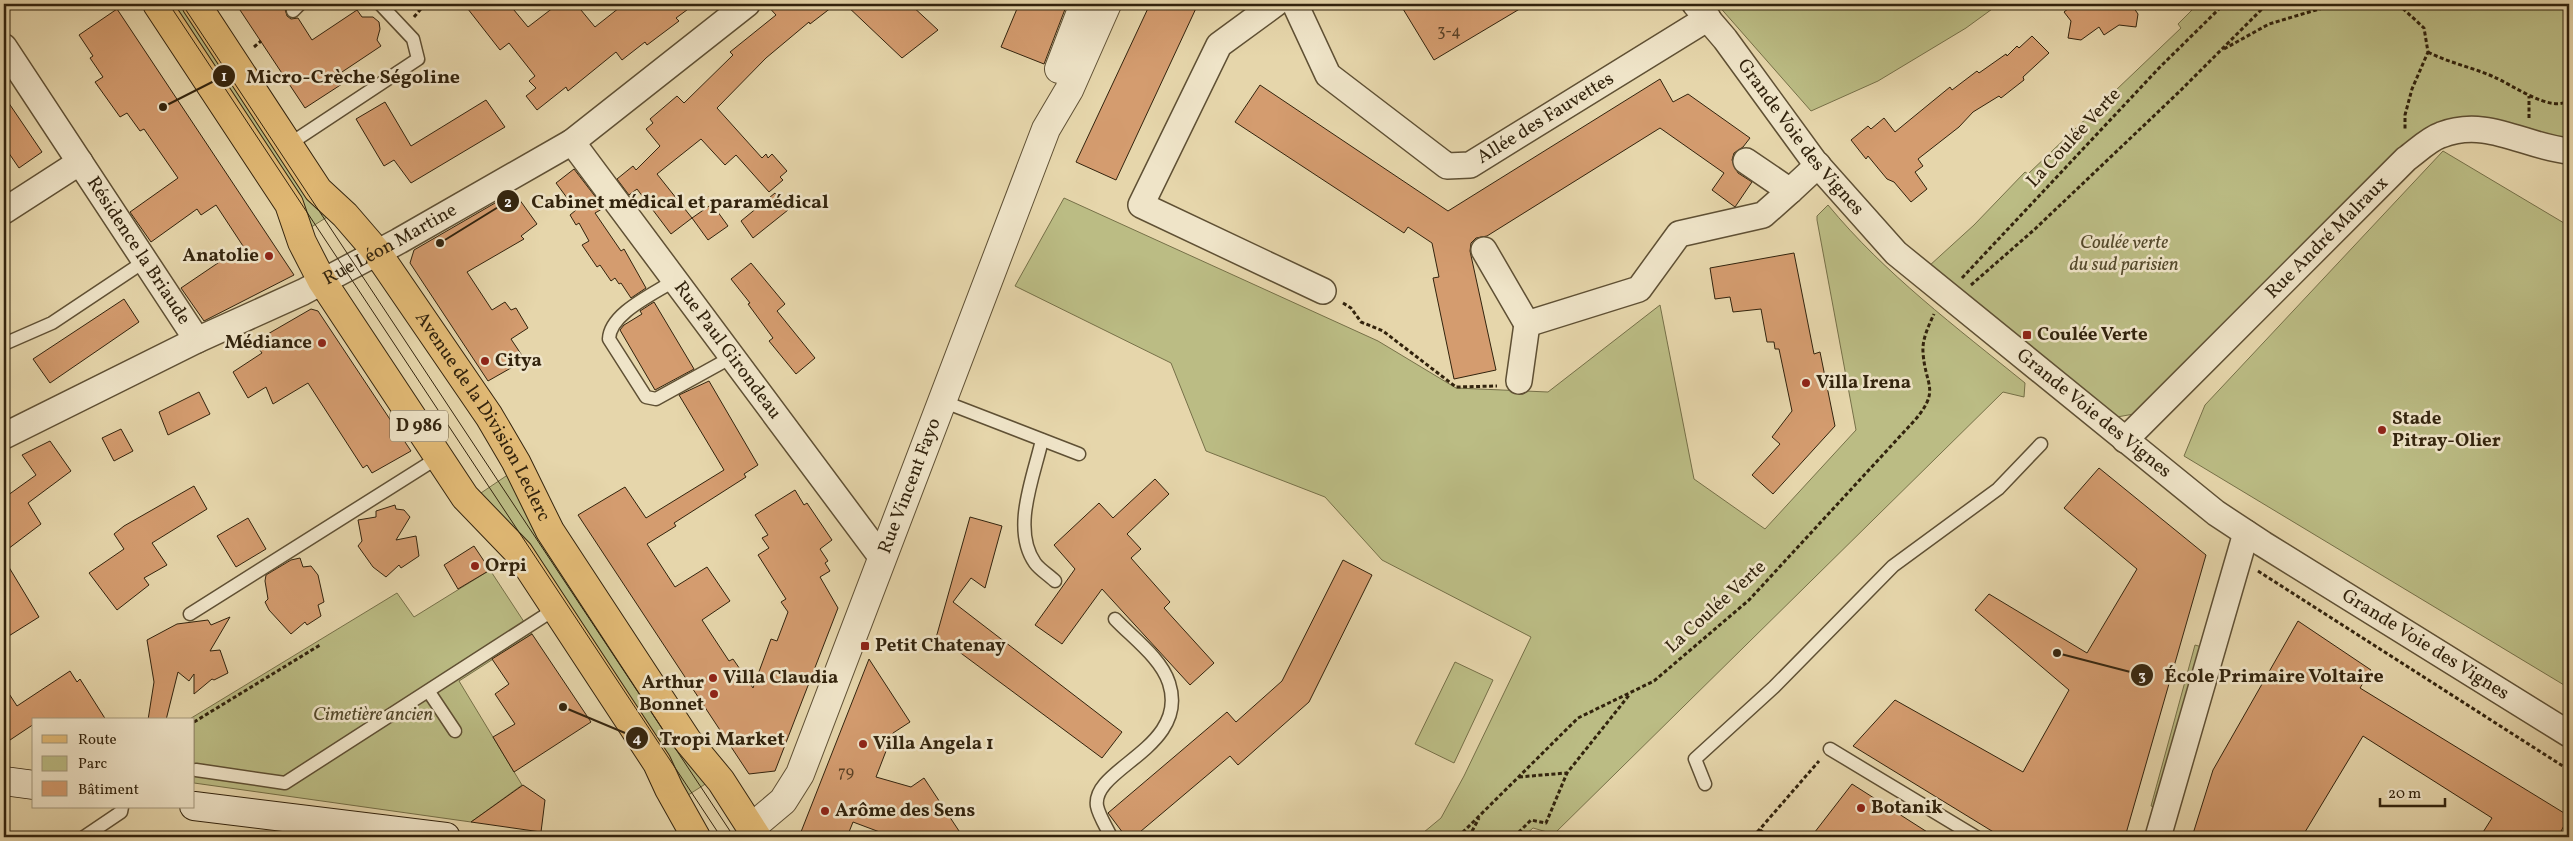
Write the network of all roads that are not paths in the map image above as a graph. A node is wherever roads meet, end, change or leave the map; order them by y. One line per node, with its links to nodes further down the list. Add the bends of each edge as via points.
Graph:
1 (157, 4): 24 (main road, D 986, via 289,204 302,242)
2 (196, 4): 13 (main road, Avenue de la Division Leclerc)
3 (380, 4): 13 (lane, via 413,39 418,59)
4 (747, 4): 12 (street, Rue Léon Martine)
5 (1084, 4): 11 (street, Rue Vincent Fayo, via 1056,79)
6 (1107, 4): 11 (street, Rue Vincent Fayo, via 1069,90)
7 (1275, 4): 25 (street, via 1219,45 1141,205)
8 (1295, 4): 9 (street, Allée des Fauvettes, via 1328,75 1447,166 1470,165)
9 (1702, 11): 17 (street, Grande Voie des Vignes)
10 (4, 47): 16 (street, Résidence la Briaude)
11 (1046, 129): 31 (street, Rue Vincent Fayo)
12 (572, 142): 21 (street, Rue Léon Martine); 23 (street, Rue Paul Girondeau)
13 (288, 145): 21 (main road, Avenue de la Division Leclerc, via 318,190 345,215)
14 (2569, 151): 34 (street, Rue André Malraux, via 2494,130 2467,129 2440,135 2406,159)
15 (1746, 161): 18 (street)
16 (80, 162): 19 (street, Résidence la Briaude); 22 (street, Résidence la Briaude)
17 (1818, 165): 18 (street); 34 (street, Grande Voie des Vignes, via 1896,253)
18 (1790, 191): 26 (street, via 1763,215 1679,234 1639,289)
19 (4, 210)
20 (1484, 250): 26 (street)
21 (376, 252): 24 (street, Rue Léon Martine); 55 (main road, Avenue de la Division Leclerc, via 489,416 550,531 688,740 721,781)
22 (145, 261): 27 (street, Résidence la Briaude); 28 (lane, via 52,323)
23 (675, 280): 29 (street, Rue Paul Girondeau); 29 (lane, via 617,318 610,329 609,339 646,397 656,398)
24 (322, 282): 27 (street, Rue Léon Martine); 37 (main road, D 986)
25 (1323, 291)
26 (1527, 324): 30 (street)
27 (197, 340): 32 (street, Rue Léon Martine)
28 (4, 344)
29 (732, 357): 39 (street, Rue Paul Girondeau)
30 (1518, 381)
31 (942, 401): 33 (lane); 39 (street, Rue Vincent Fayo)
32 (4, 436)
33 (1042, 440): 36 (lane); 40 (lane, via 1025,516 1026,543 1036,564)
34 (2125, 440): 38 (street, Grande Voie des Vignes)
35 (2042, 444): 50 (lane, via 1998,489 1892,566 1774,687 1695,759)
36 (1079, 454)
37 (439, 457): 41 (main road, D 986, via 466,497 519,553); 42 (lane)
38 (2246, 533): 46 (street, Grande Voie des Vignes); 62 (street)
39 (882, 558): 55 (street, Rue Vincent Fayo, via 800,774 783,801)
40 (1055, 581)
41 (555, 609): 44 (lane); 59 (main road, D 986, via 657,763)
42 (190, 614)
43 (1115, 619): 60 (lane, via 1158,664 1169,683 1171,706 1163,732 1099,790 1097,806)
44 (429, 692): 45 (lane); 48 (lane, via 285,783)
45 (455, 731)
46 (2569, 734)
47 (1830, 749): 61 (lane)
48 (196, 770)
49 (4, 781): 51 (street)
50 (1705, 784)
51 (32, 785)
52 (195, 806): 54 (street)
53 (122, 808): 57 (lane, via 121,812)
54 (313, 829): 56 (street)
55 (748, 834)
56 (414, 835): 58 (street)
57 (84, 837)
58 (446, 837)
59 (696, 837)
60 (1111, 837)
61 (1976, 837)
62 (2158, 837)

